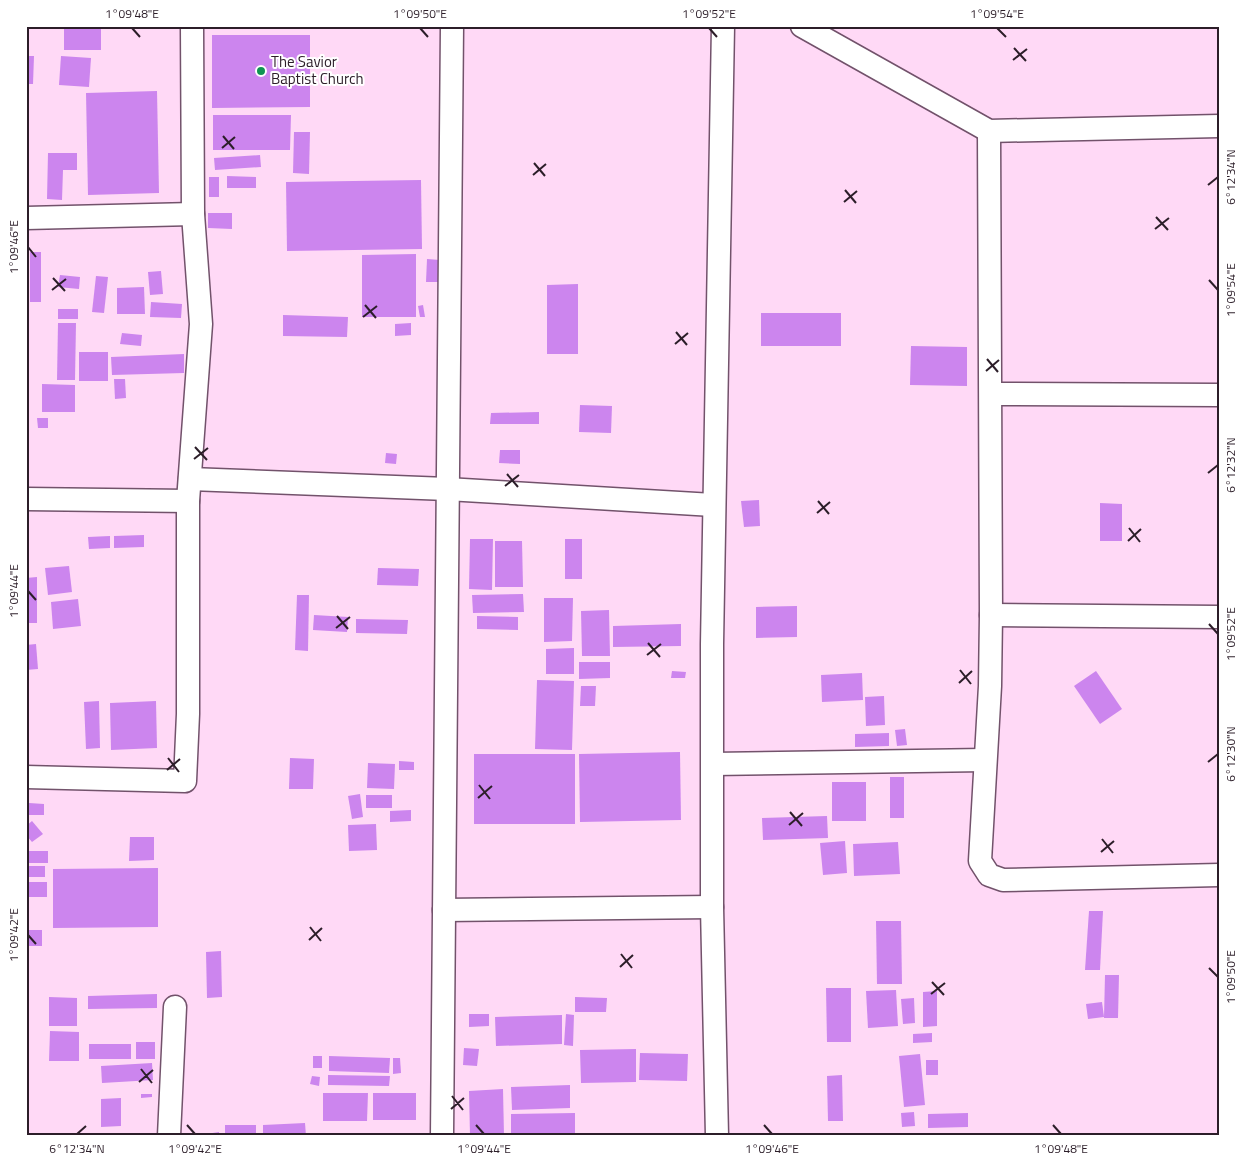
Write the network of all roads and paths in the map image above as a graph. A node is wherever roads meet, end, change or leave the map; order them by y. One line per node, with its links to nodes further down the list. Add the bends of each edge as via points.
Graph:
1 (192, 26): 7 (street)
2 (452, 26): 12 (street)
3 (723, 26): 15 (street)
4 (802, 26): 6 (street)
5 (1219, 126): 6 (street)
6 (988, 131): 9 (street)
7 (193, 214): 8 (street); 11 (street, via 201,324)
8 (26, 218)
9 (991, 394): 10 (street); 16 (street)
10 (1219, 395)
11 (190, 479): 12 (street); 14 (street)
12 (447, 490): 15 (street); 23 (street)
13 (26, 499): 14 (street)
14 (188, 501): 20 (street, via 185,781)
15 (713, 505): 19 (street)
16 (991, 615): 17 (street); 18 (street)
17 (1219, 617)
18 (985, 760): 19 (street); 21 (street, via 980,861 989,875 1004,880)
19 (713, 764): 22 (street)
20 (26, 777)
21 (1218, 876)
22 (712, 907): 23 (street); 27 (street)
23 (444, 910): 26 (street)
24 (175, 1007): 25 (street)
25 (169, 1136)
26 (442, 1136)
27 (717, 1136)

